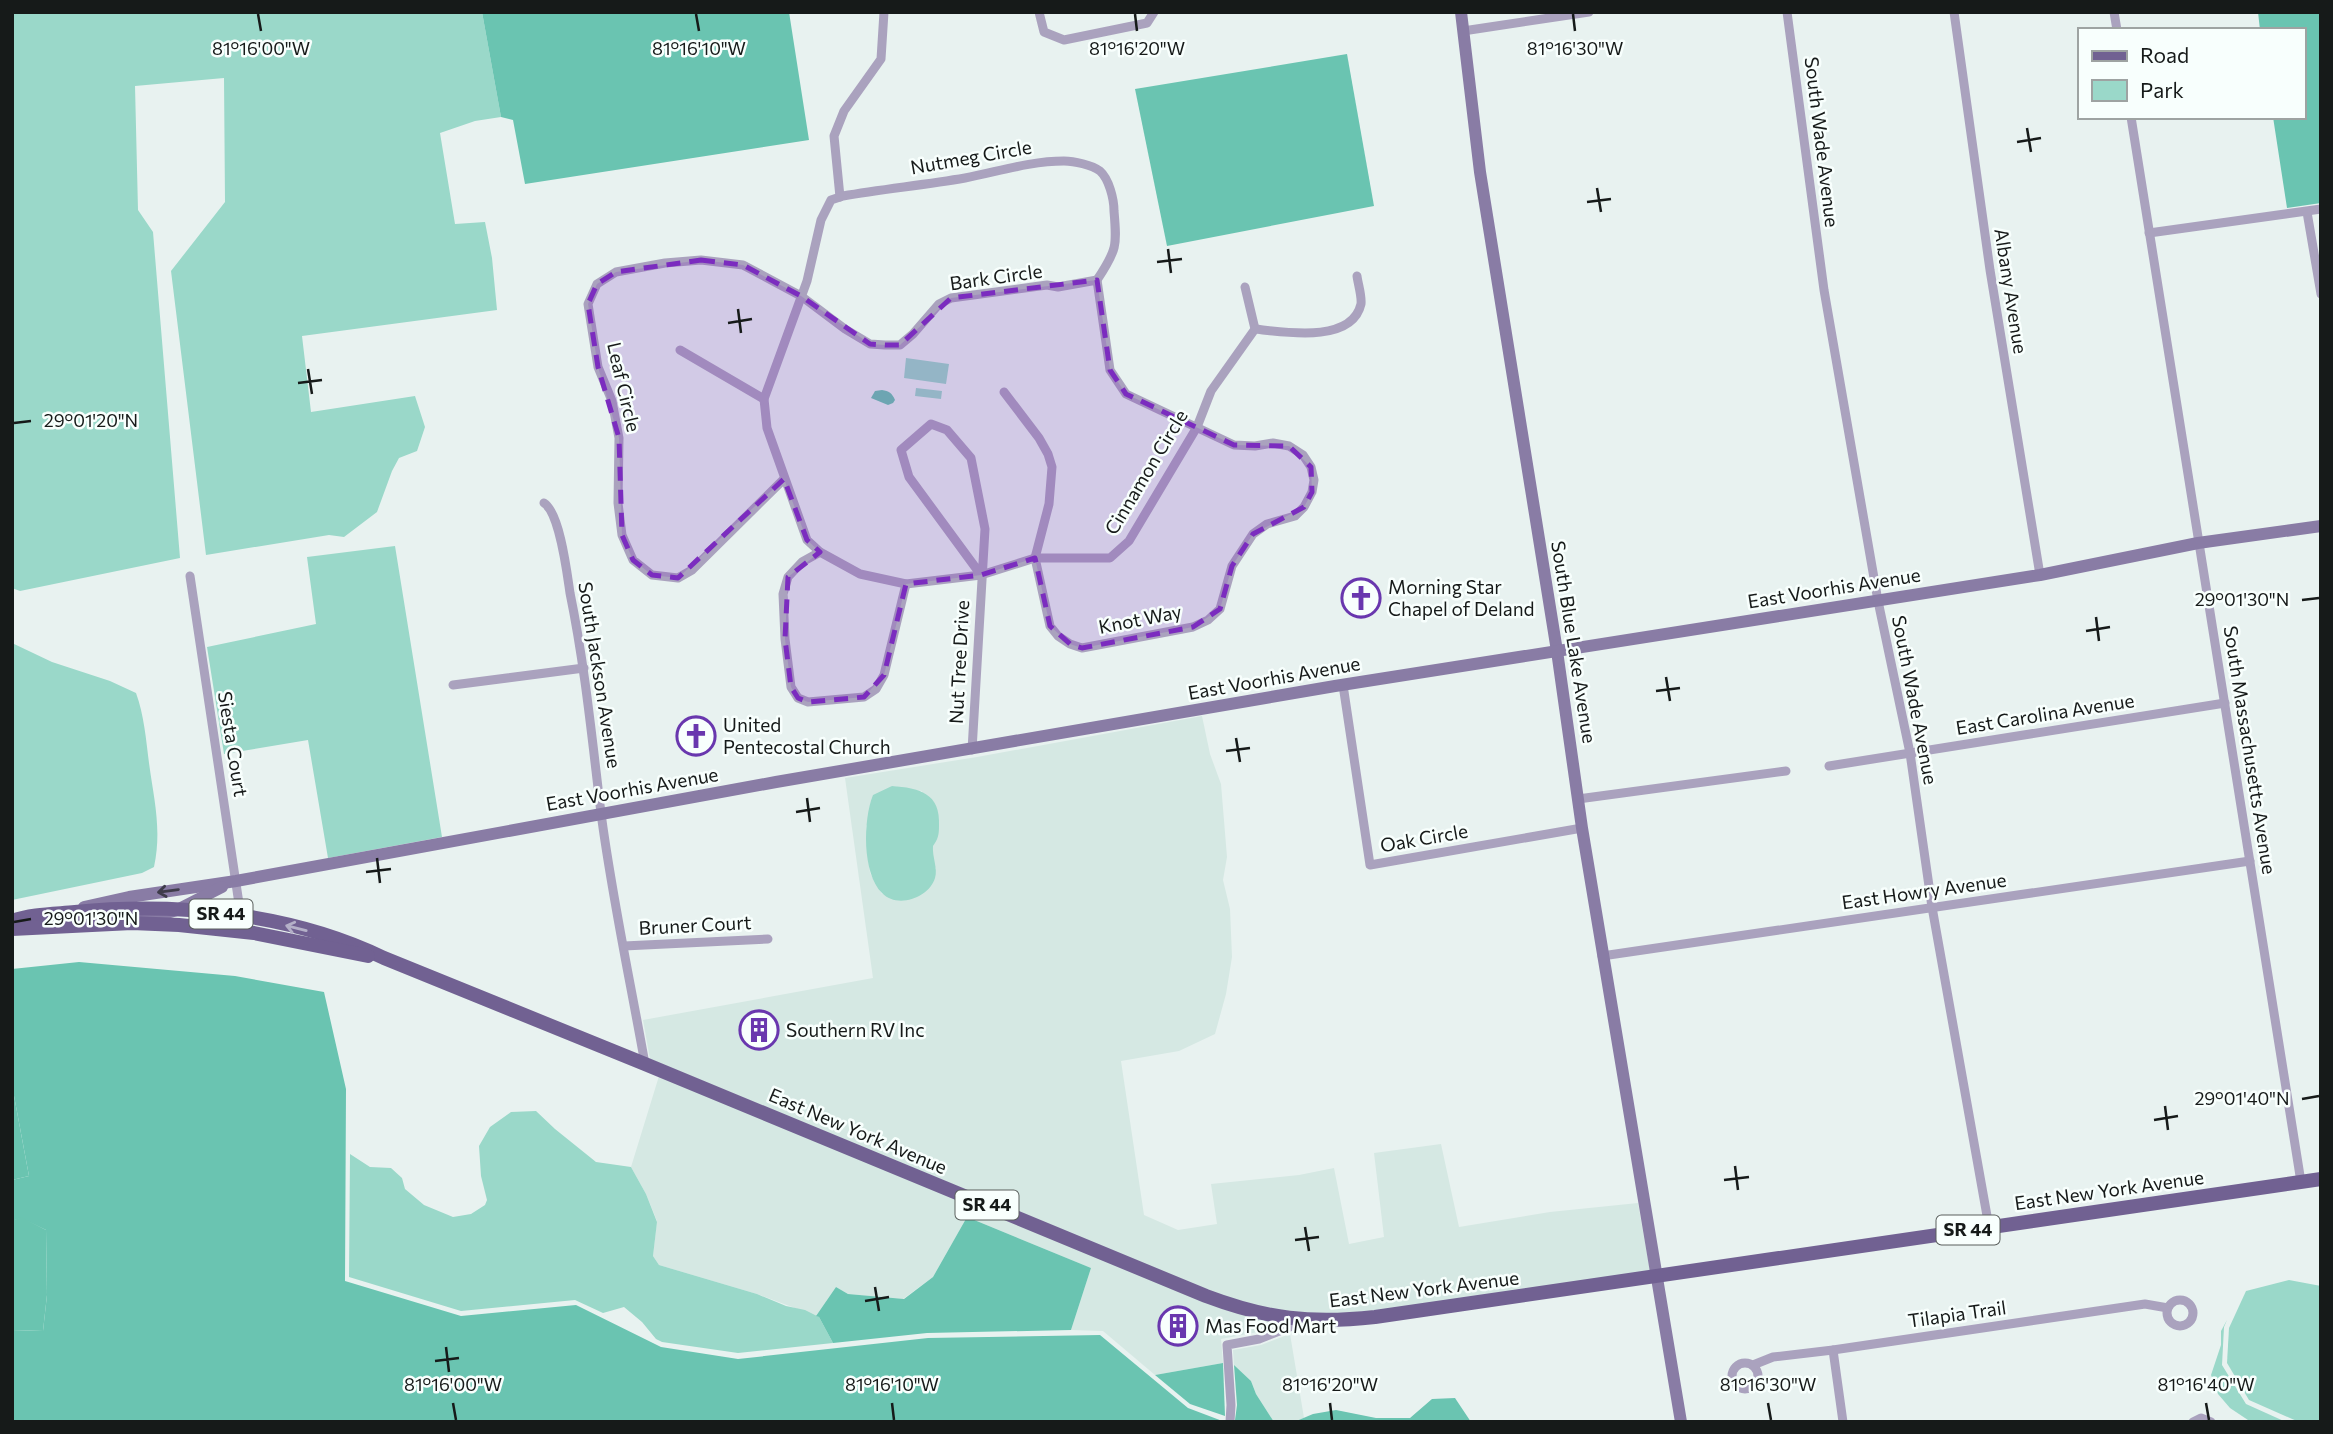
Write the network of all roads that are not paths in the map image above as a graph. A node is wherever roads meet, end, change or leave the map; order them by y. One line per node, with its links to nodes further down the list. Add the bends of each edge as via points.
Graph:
1 (884, 12): 10 (street, via 881,59 844,111 834,136)
2 (1039, 12): 3 (street, via 1044,32 1064,40 1147,23)
3 (1154, 12)
4 (1461, 12): 8 (street, South Blue Lake Avenue)
5 (1589, 12): 8 (street)
6 (1787, 12): 34 (street, South Wade Avenue, via 1824,290)
7 (1954, 12): 31 (street, Albany Avenue)
8 (1463, 32): 35 (street, South Blue Lake Avenue, via 1480,172)
9 (2131, 119): 13 (street, South Massachusetts Avenue)
10 (840, 197): 15 (street, Nutmeg Circle, via 1016,166 1067,161 1085,165 1100,172 1114,204 1116,242); 18 (street, via 831,200 821,220)
11 (2321, 209): 12 (street)
12 (2307, 212): 13 (street); 17 (street)
13 (2149, 233): 27 (street, South Massachusetts Avenue)
14 (1357, 276): 19 (street, via 1361,303 1344,325 1321,333)
15 (1097, 280): 18 (street, Bark Circle, via 951,298 939,304 900,345 870,344); 23 (street, via 1110,370 1126,394)
16 (1245, 287): 19 (street)
17 (2321, 294)
18 (801, 296): 22 (street); 24 (street, Leaf Circle, via 743,265 701,260 616,272 597,284 588,304 598,367 619,438 618,503 622,535 633,560 652,575 678,578 692,570)
19 (1255, 330): 23 (street, Cinnamon Circle, via 1212,391)
20 (680, 350): 22 (street)
21 (1004, 392): 29 (street, Knot Way, via 1039,438 1052,467 1049,504)
22 (764, 399): 24 (street, Cinnamon Circle, via 767,428)
23 (1198, 427): 29 (street, Cinnamon Circle, via 1129,541 1110,558); 29 (street, Knot Way, via 1234,445 1289,446 1303,455 1314,480 1312,492 1295,516 1267,524 1253,534 1232,566 1220,609 1208,620 1193,627 1082,648 1070,644 1050,626)
24 (785, 479): 28 (street, Cinnamon Circle, via 807,540)
25 (544, 503): 36 (street, South Jackson Avenue, via 555,519)
26 (2321, 526): 27 (street, East Voorhis Avenue)
27 (2198, 543): 31 (street, East Voorhis Avenue); 39 (street, South Massachusetts Avenue)
28 (820, 552): 33 (street, Cinnamon Circle, via 860,574); 33 (street, via 788,577 783,594 790,687 808,702 864,697 876,689 884,675)
29 (1035, 558): 30 (street, Cinnamon Circle)
30 (981, 575): 30 (street, Nut Tree Drive, via 985,529 971,458 947,430 931,424 901,450 909,477); 33 (street, Cinnamon Circle); 40 (street, Nut Tree Drive)
31 (2040, 575): 34 (street, East Voorhis Avenue)
32 (190, 576): 48 (street, Siesta Court)
33 (906, 584)
34 (1878, 600): 35 (street, East Voorhis Avenue); 41 (street, South Wade Avenue)
35 (1557, 651): 38 (street, East Voorhis Avenue); 44 (street, South Blue Lake Avenue)
36 (584, 668): 37 (street); 45 (street, South Jackson Avenue)
37 (453, 685)
38 (1343, 685): 40 (street, East Voorhis Avenue); 46 (street, Oak Circle, via 1370,865)
39 (2225, 703): 41 (street, East Carolina Avenue); 47 (street, South Massachusetts Avenue)
40 (972, 750): 45 (street, East Voorhis Avenue)
41 (1910, 753): 42 (street, East Carolina Avenue); 49 (street, South Wade Avenue)
42 (1829, 766)
43 (1786, 771): 44 (street)
44 (1578, 799): 46 (street, South Blue Lake Avenue)
45 (601, 814): 48 (street, East Voorhis Avenue); 58 (street, South Jackson Avenue)
46 (1582, 828): 59 (street, South Blue Lake Avenue)
47 (2250, 861): 49 (street, East Howry Avenue); 63 (street, South Massachusetts Avenue)
48 (236, 881): 50 (street, East Voorhis Avenue); 51 (street, East Voorhis Avenue, one-way to 51); 52 (street, Siesta Court)
49 (1932, 907): 59 (street, East Howry Avenue); 64 (street, South Wade Avenue)
50 (177, 910): 51 (main road, East New York Avenue / SR 44); 52 (main road, East New York Avenue / SR 44); 54 (street, East Voorhis Avenue)
51 (53, 914): 53 (main road, East New York Avenue / SR 44)
52 (241, 916): 56 (main road); 60 (main road, East New York Avenue / SR 44, one-way to 52, via 331,937)
53 (12, 921)
54 (132, 923): 55 (main road, East New York Avenue / SR 44); 56 (main road, East New York Avenue / SR 44)
55 (12, 929)
56 (254, 933): 60 (main road, East New York Avenue / SR 44)
57 (768, 939): 58 (street, Bruner Court)
58 (624, 946): 61 (street, South Jackson Avenue)
59 (1602, 956): 65 (street, South Blue Lake Avenue)
60 (384, 958): 61 (main road, East New York Avenue / SR 44)
61 (645, 1063): 67 (main road, East New York Avenue / SR 44, via 1198,1293 1257,1313)
62 (2321, 1179): 63 (main road, East New York Avenue / SR 44)
63 (2301, 1182): 64 (main road, East New York Avenue / SR 44)
64 (1989, 1227): 65 (main road, East New York Avenue / SR 44)
65 (1657, 1276): 67 (main road, East New York Avenue / SR 44, via 1375,1317); 71 (street, South Blue Lake Avenue)
66 (2168, 1308): 68 (street, Tilapia Trail, via 2145,1304)
67 (1306, 1321): 70 (street, via 1259,1339 1227,1345)
68 (1833, 1350): 69 (street, Tilapia Trail, via 1773,1357); 72 (street)
69 (1753, 1365)
70 (1230, 1422)
71 (1681, 1422)
72 (1843, 1422)
73 (2193, 1422): 74 (street, via 2201,1418)
74 (2211, 1422)

